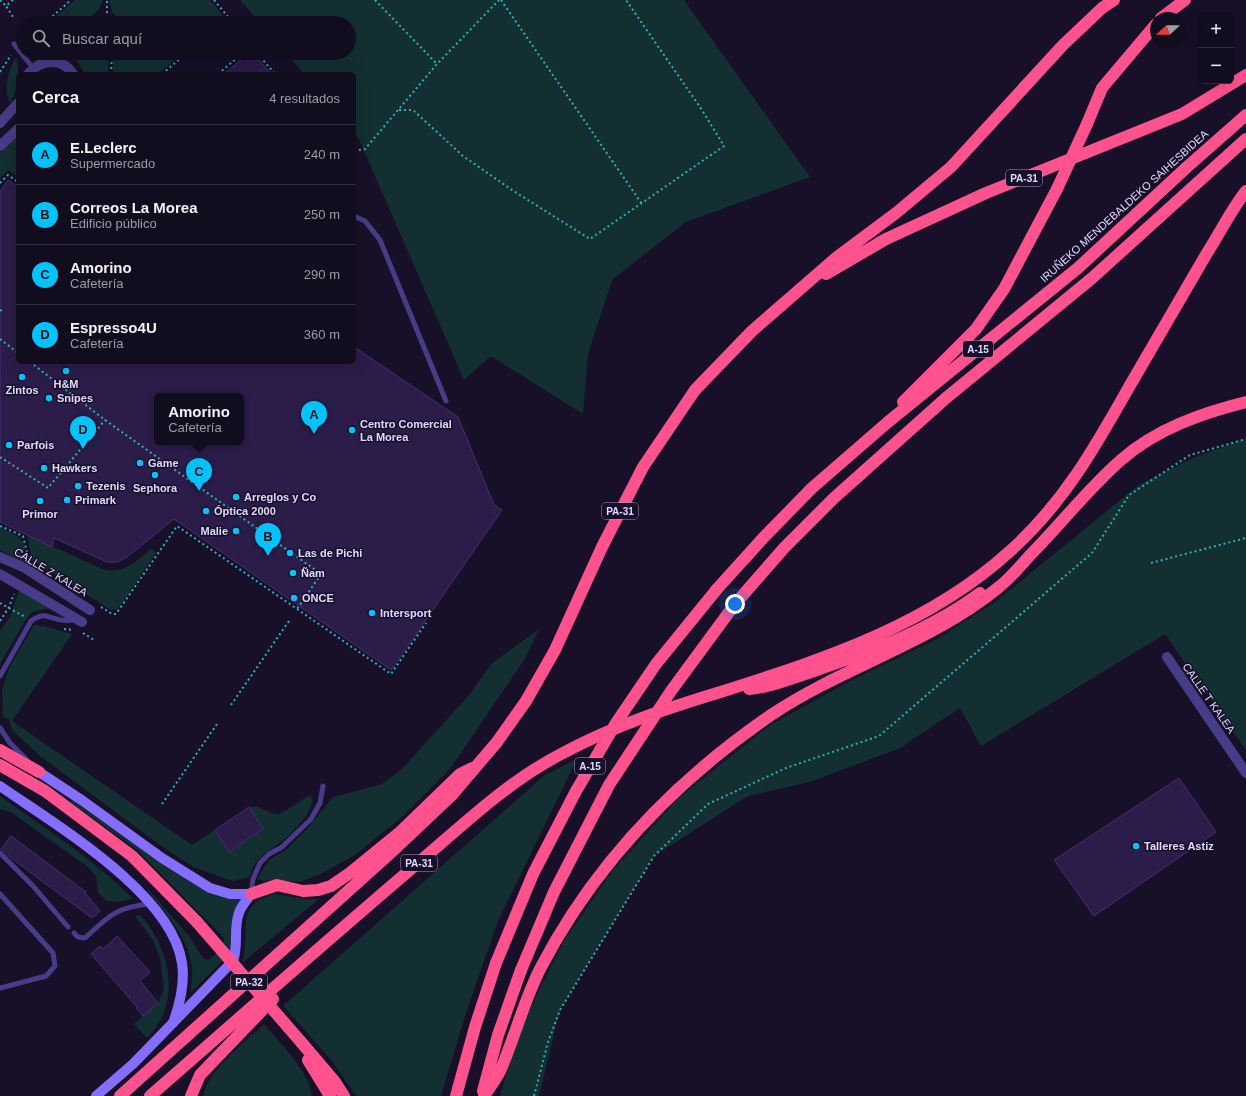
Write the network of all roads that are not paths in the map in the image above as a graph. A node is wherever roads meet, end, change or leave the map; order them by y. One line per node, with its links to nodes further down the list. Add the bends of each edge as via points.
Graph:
1 (1114, 0): 19 (highway, via 1063,45 951,167 896,213 837,257)
2 (1185, 0): 3 (highway)
3 (1169, 12)
4 (1150, 31): 22 (highway, bridge, via 1102,88 1057,189 1000,295 976,328 906,399)
5 (14, 44): 6 (lane)
6 (16, 47)
7 (24, 60): 8 (lane)
8 (31, 71): 9 (street, via 43,62 50,61 63,64)
9 (71, 72)
10 (1246, 75): 19 (highway, PA-31, via 1182,114 971,200 886,239)
11 (16, 105): 13 (street)
12 (1246, 115): 22 (highway, IRUÑEKO MENDEBALDEKO SAIHESBIDEA / A-15, via 1187,166 1078,268)
13 (0, 123)
14 (16, 131): 16 (street)
15 (1246, 139): 58 (highway, A-15, bridge, via 1091,278 946,398 834,498 784,548 735,604 671,691 609,784 554,892 520,970 498,1035)
16 (0, 146)
17 (1246, 191): 30 (highway, via 1180,298 1091,453 1066,491 1037,526 970,586 927,612 829,655)
18 (356, 217): 20 (lane, via 365,221 380,240)
19 (804, 287): 34 (highway, PA-31, via 752,331 695,390 643,467 602,547 555,650 526,701 498,742)
20 (446, 401)
21 (1246, 402): 24 (highway, PA-31, via 1182,423 1150,439 1121,460)
22 (888, 422): 57 (highway, IRUÑEKO MENDEBALDEKO SAIHESBIDEA / A-15, bridge, via 812,488 717,589 656,664 616,723 576,791 533,874 496,963 474,1028)
23 (0, 556): 26 (street, CALLE Z KALEA, via 25,568)
24 (1027, 558): 30 (highway, PA-31, via 975,596 934,621 901,636 842,661 770,686); 58 (highway, via 1002,585 971,608 935,630 832,680 774,713 715,755 658,807 594,880 563,931 540,969 520,1014 500,1071)
25 (0, 574): 27 (street)
26 (90, 610)
27 (79, 624): 29 (lane, via 46,615 38,616 31,621)
28 (1167, 657): 36 (street, CALLE T KALEA)
29 (0, 676)
30 (725, 690): 44 (highway, PA-31, via 623,724 535,769 504,791)
31 (0, 728): 35 (lane, via 10,743)
32 (0, 750): 35 (highway)
33 (0, 765): 45 (highway, PA-32, via 45,791 132,856)
34 (478, 765): 42 (highway, via 460,774 399,832 331,886 303,891 277,885); 53 (highway, PA-31, via 451,796 396,848)
35 (39, 772): 42 (street, via 162,858 210,888 230,894)
36 (1246, 773)
37 (0, 774): 45 (highway, PA-32, via 39,797 112,849)
38 (0, 786): 43 (street, via 115,868)
39 (323, 786): 42 (lane, via 320,803 310,819 282,847 260,863 253,879)
40 (0, 853): 46 (lane, via 34,886)
41 (0, 894): 48 (lane, via 53,953 55,966 46,976)
42 (251, 894): 49 (street, via 239,913 237,951 233,961)
43 (152, 904): 47 (lane, via 130,906 115,912 85,938 81,939); 49 (street, via 174,938 182,962 182,988)
44 (362, 911): 54 (highway, PA-31); 55 (highway, via 243,1028 200,1075)
45 (195, 925): 50 (highway, PA-32, bridge)
46 (68, 927)
47 (74, 933)
48 (0, 988)
49 (173, 1023): 52 (street, via 133,1064)
50 (299, 1044): 51 (highway, PA-32); 56 (highway, PA-32, via 335,1082)
51 (327, 1093)
52 (96, 1096)
53 (120, 1096)
54 (150, 1096)
55 (191, 1096)
56 (344, 1096)
57 (456, 1096)
58 (483, 1096)

